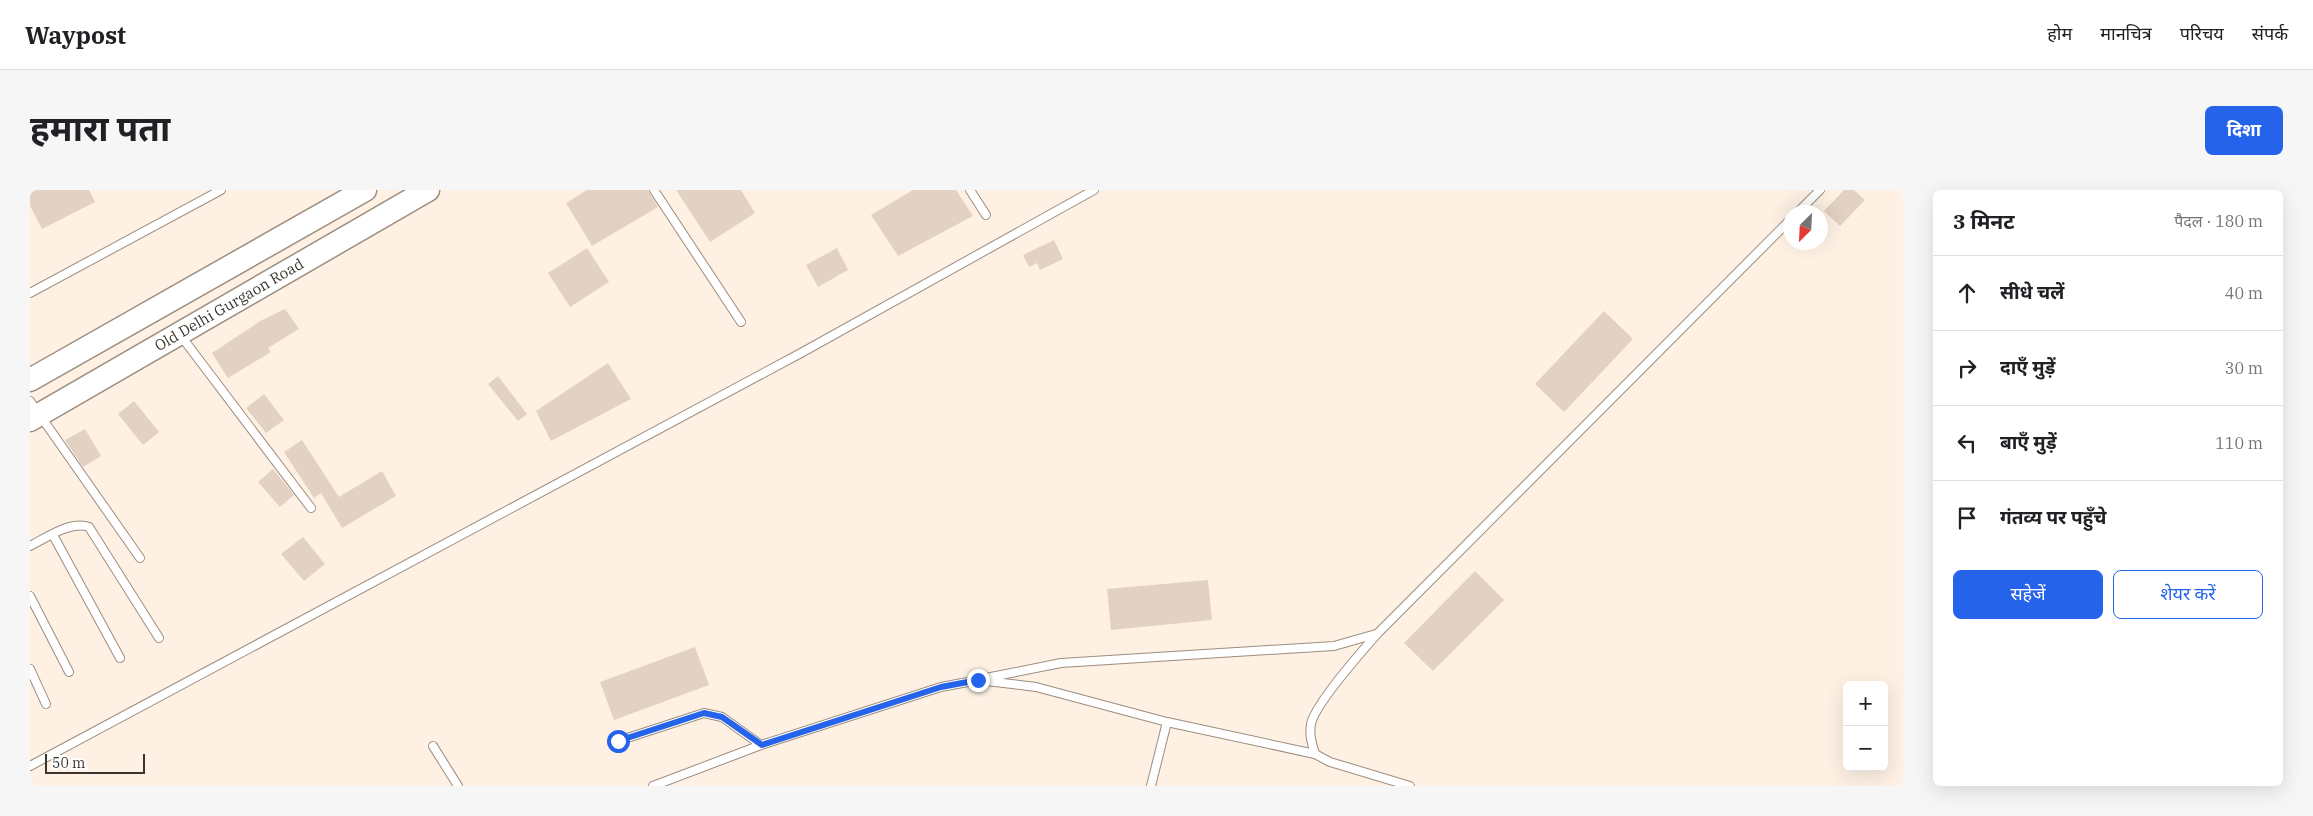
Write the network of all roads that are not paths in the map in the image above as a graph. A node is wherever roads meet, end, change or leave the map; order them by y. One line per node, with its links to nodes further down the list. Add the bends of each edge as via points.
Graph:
1 (221, 190): 11 (lane)
2 (364, 190): 14 (main road, Old Delhi Gurgaon Road)
3 (428, 190): 13 (main road, Old Delhi Gurgaon Road)
4 (654, 190): 12 (lane)
5 (970, 190): 9 (lane)
6 (1094, 190): 33 (lane, via 792,358)
7 (1820, 190): 8 (lane)
8 (1805, 205)
9 (986, 214)
10 (1783, 227): 21 (lane)
11 (30, 293)
12 (741, 322)
13 (178, 333): 15 (main road, Old Delhi Gurgaon Road); 16 (lane)
14 (30, 380)
15 (33, 412): 19 (lane)
16 (311, 508)
17 (53, 535): 18 (lane); 22 (lane, via 80,525 89,527); 23 (lane)
18 (30, 546)
19 (140, 558)
20 (30, 596): 25 (lane)
21 (1378, 633): 26 (lane, via 1334,646 1061,664); 32 (lane, via 1319,706 1311,723 1310,739)
22 (159, 638)
23 (120, 658)
24 (30, 669): 27 (lane)
25 (69, 672)
26 (978, 680): 28 (lane, via 1036,687); 30 (lane, via 941,687)
27 (46, 704)
28 (1166, 722): 32 (lane); 36 (lane)
29 (618, 741): 30 (lane, via 704,713 722,717)
30 (762, 745): 35 (lane)
31 (433, 746): 34 (lane)
32 (1315, 754): 37 (lane, via 1330,762)
33 (30, 766)
34 (458, 786)
35 (653, 786)
36 (1151, 786)
37 (1410, 786)

